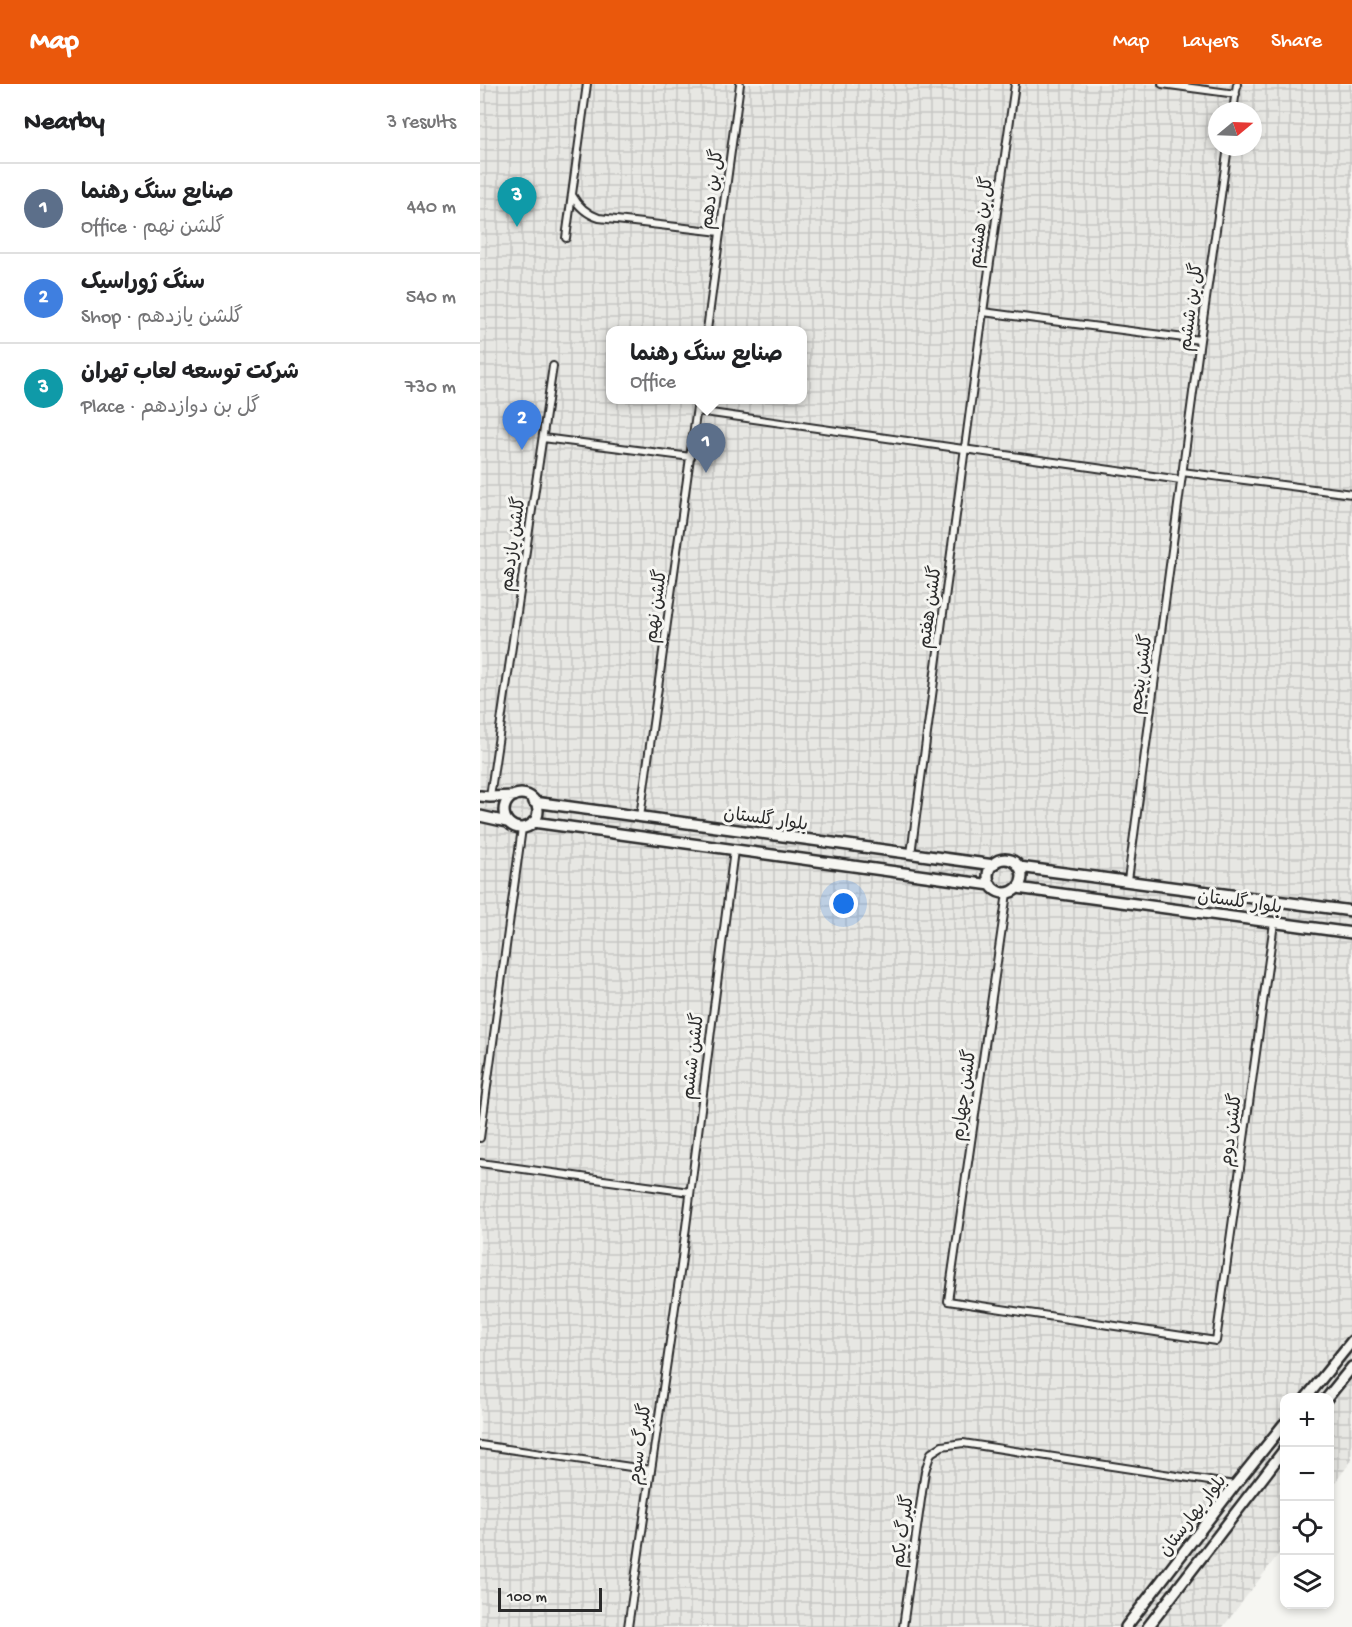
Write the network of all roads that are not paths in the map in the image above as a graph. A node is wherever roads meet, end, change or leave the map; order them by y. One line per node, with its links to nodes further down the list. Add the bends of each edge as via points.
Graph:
1 (587, 84): 9 (street)
2 (740, 84): 10 (street, گل بن دهم)
3 (1015, 84): 12 (street, گل بن هشتم)
4 (1162, 84): 6 (street)
5 (1237, 84): 6 (street)
6 (1236, 94): 7 (street)
7 (1235, 102)
8 (1227, 156): 14 (street, گل بن ششم)
9 (572, 195): 10 (street, via 583,209 599,218); 11 (street)
10 (720, 232): 13 (street, گل بن دهم)
11 (566, 238)
12 (983, 312): 14 (street); 15 (street, گل بن هشتم)
13 (708, 326)
14 (1200, 340): 22 (street, گل بن ششم)
15 (976, 363): 20 (street, گلشن هفتم)
16 (553, 366): 19 (street, گلشن یازدهم)
17 (698, 404): 18 (street, گلشن نهم)
18 (697, 411): 20 (street); 21 (street, گلشن نهم)
19 (543, 438): 21 (street); 26 (street, گلشن یازدهم)
20 (964, 450): 23 (street); 34 (street, گلشن هفتم)
21 (691, 457): 29 (street, گلشن نهم)
22 (1182, 472): 23 (street, گلشن پنجم); 24 (street)
23 (1181, 480): 37 (street, گلشن پنجم)
24 (1352, 494)
25 (514, 796): 26 (street); 27 (street, via 525,795); 30 (street, via 504,808)
26 (485, 797)
27 (534, 802): 29 (street, بلوار گلستان); 31 (street, via 537,811)
28 (480, 816): 30 (street)
29 (640, 817): 34 (street, بلوار گلستان)
30 (507, 822): 32 (street)
31 (533, 822): 32 (street); 33 (street, بلوار گلستان)
32 (522, 828): 44 (street)
33 (734, 850): 38 (street, بلوار گلستان); 46 (street, گلشن ششم)
34 (911, 854): 35 (street, بلوار گلستان)
35 (994, 865): 36 (street, via 1004,860); 38 (street, via 989,874)
36 (1019, 867): 37 (street, بلوار گلستان); 39 (street, via 1022,880)
37 (1128, 880): 41 (street, بلوار گلستان)
38 (991, 885): 40 (street)
39 (1017, 888): 40 (street); 42 (street, بلوار گلستان)
40 (1007, 893): 48 (street, گلشن چهارم, via 948,1301)
41 (1352, 911)
42 (1274, 922): 43 (street, بلوار گلستان); 48 (street, گلشن دوم)
43 (1352, 933)
44 (480, 1138)
45 (480, 1163): 46 (street)
46 (690, 1192): 47 (street, گلشن ششم)
47 (681, 1266): 56 (street, گلبرگ سوم)
48 (1216, 1341)
49 (1352, 1341): 51 (street)
50 (1352, 1367): 52 (street)
51 (1310, 1393)
52 (1331, 1393)
53 (1280, 1429): 57 (street, بلوار بهارستان)
54 (480, 1445): 56 (street)
55 (1280, 1455): 61 (street, بلوار بهارستان)
56 (651, 1470): 58 (street, گلبرگ سوم)
57 (1235, 1485): 59 (street, گلبرگ یکم, via 963,1443 942,1446 931,1454 926,1471); 60 (street, بلوار بهارستان)
58 (628, 1627)
59 (903, 1627)
60 (1126, 1627)
61 (1148, 1627)

